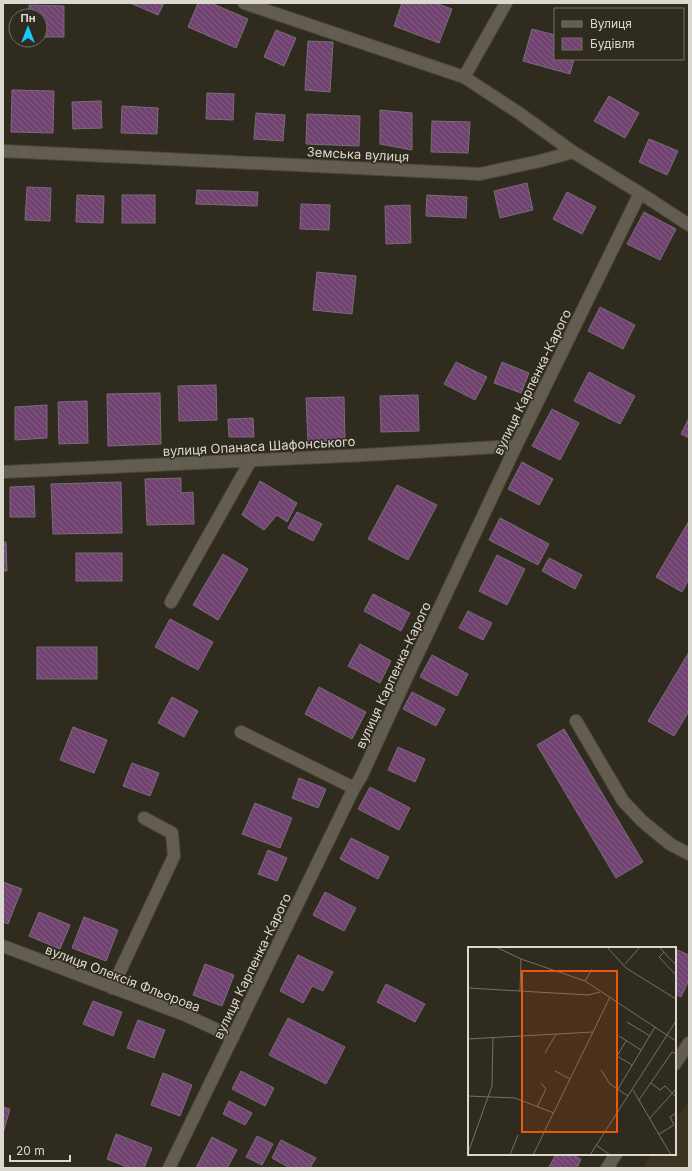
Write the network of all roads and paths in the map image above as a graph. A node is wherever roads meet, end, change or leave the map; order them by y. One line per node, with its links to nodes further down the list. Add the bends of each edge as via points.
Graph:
1 (244, 3): 3 (street)
2 (506, 3): 3 (street)
3 (464, 78): 5 (street)
4 (3, 151): 5 (street, Земська вулиця, via 480,174)
5 (573, 152): 6 (street)
6 (640, 193): 7 (street); 8 (street, вулиця Карпенка-Карого)
7 (689, 225)
8 (516, 446): 9 (street, вулиця Опанаса Шафонського); 14 (street, вулиця Карпенка-Карого, via 362,777)
9 (251, 460): 10 (street, вулиця Опанаса Шафонського); 11 (street)
10 (3, 472)
11 (171, 602)
12 (576, 721): 16 (street, via 623,801 670,844)
13 (241, 732): 14 (street)
14 (354, 788): 19 (street, вулиця Карпенка-Карого)
15 (144, 818): 18 (street, via 172,833 174,856)
16 (689, 854)
17 (3, 946): 18 (street, вулиця Олексія Фльорова)
18 (112, 988): 19 (street, вулиця Олексія Фльорова, via 185,1015)
19 (233, 1037): 23 (street, вулиця Карпенка-Карого)
20 (689, 1043): 21 (street)
21 (676, 1062)
22 (615, 1155): 24 (street)
23 (169, 1168)
24 (607, 1168)

